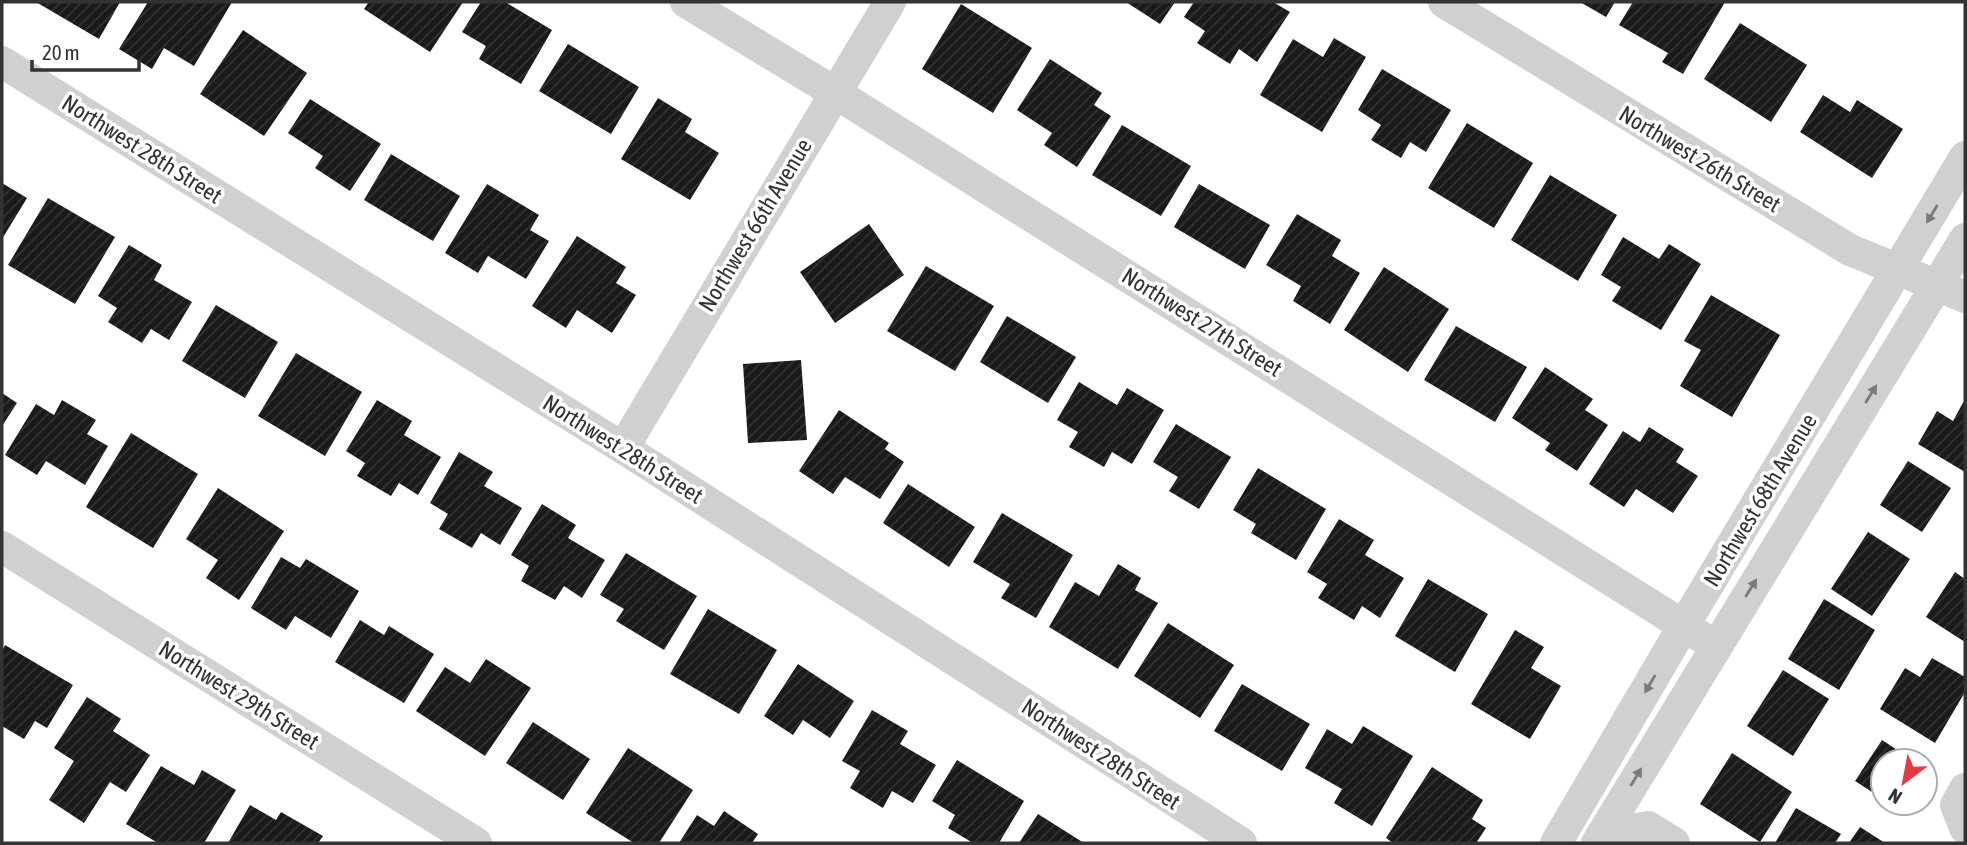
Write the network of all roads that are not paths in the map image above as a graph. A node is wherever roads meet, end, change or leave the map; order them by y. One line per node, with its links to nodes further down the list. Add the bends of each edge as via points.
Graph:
1 (686, 2): 5 (street, Northwest 27th Street)
2 (890, 2): 5 (street, Northwest 66th Avenue)
3 (1444, 2): 8 (street, Northwest 26th Street, via 1850,250)
4 (2, 62): 10 (street, Northwest 28th Street)
5 (834, 92): 10 (street, Northwest 66th Avenue); 12 (street, Northwest 27th Street)
6 (1965, 157): 8 (street, Northwest 68th Avenue, one-way to 8)
7 (1965, 239): 9 (street, Northwest 68th Avenue)
8 (1898, 271): 9 (street, Northwest 26th Street); 12 (street, Northwest 68th Avenue)
9 (1951, 292): 13 (street, Northwest 68th Avenue, one-way to 9)
10 (623, 448): 19 (street, Northwest 28th Street)
11 (2, 547): 18 (street, Northwest 29th Street)
12 (1684, 625): 13 (street, Northwest 27th Street); 15 (street, Northwest 68th Avenue, one-way to 15)
13 (1716, 646): 17 (street, Northwest 68th Avenue, one-way to 13)
14 (1965, 789): 16 (street, via 1956,805)
15 (1573, 816): 17 (street); 20 (street, Northwest 68th Avenue)
16 (1965, 828)
17 (1601, 841): 21 (street, via 1648,827)
18 (476, 843)
19 (1241, 843)
20 (1556, 843)
21 (1674, 843)

